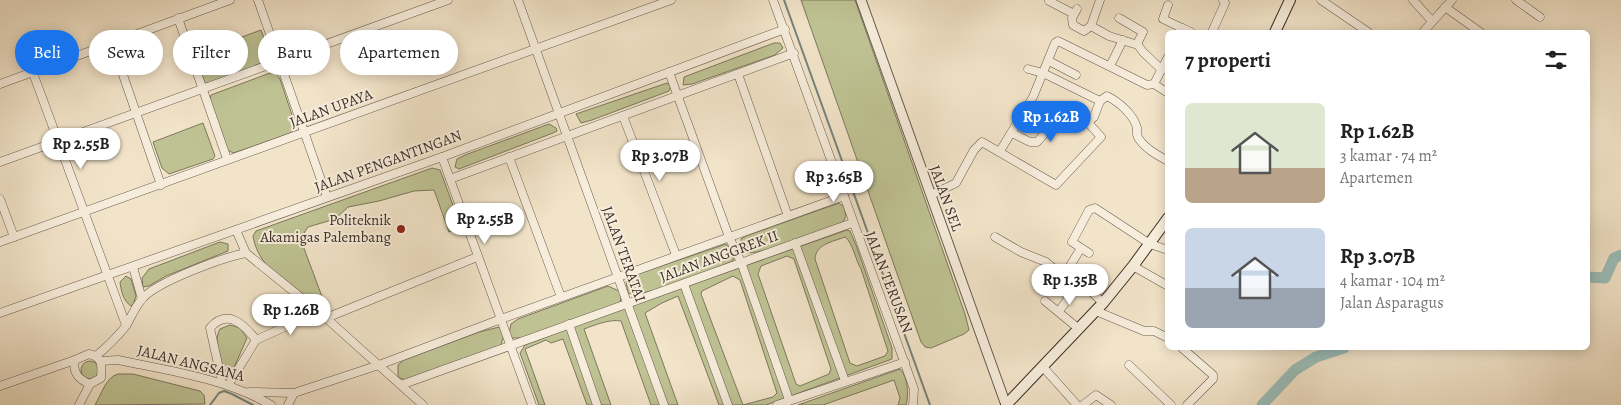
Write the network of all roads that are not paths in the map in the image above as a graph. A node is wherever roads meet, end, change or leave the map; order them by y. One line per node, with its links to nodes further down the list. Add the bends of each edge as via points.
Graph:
1 (230, 0): 19 (street)
2 (258, 0): 25 (street)
3 (448, 0): 33 (street)
4 (518, 0): 35 (street, JALAN TERATAI)
5 (671, 0): 35 (street, JALAN UPAYA)
6 (773, 0): 23 (street, JALAN TERUSAN)
7 (861, 0): 73 (street, JALAN SEL)
8 (1100, 0): 22 (street)
9 (1223, 0): 27 (street, via 1225,4)
10 (1290, 0): 28 (main road)
11 (1321, 0): 29 (street)
12 (1413, 0): 21 (street)
13 (1452, 0): 17 (street)
14 (1516, 0): 18 (street)
15 (1049, 1): 22 (street, via 1076,11 1073,25 1084,31)
16 (1168, 5): 26 (street, via 1163,20)
17 (1445, 8): 21 (street); 31 (street)
18 (1540, 17)
19 (178, 18): 24 (street); 53 (street)
20 (1120, 18): 34 (street, via 1143,32)
21 (1432, 21): 30 (street)
22 (1091, 26): 32 (street)
23 (784, 29): 36 (street, JALAN TERUSAN); 43 (street, JALAN PENGANTINGAN)
24 (146, 30)
25 (269, 30)
26 (1181, 30)
27 (1213, 30)
28 (1276, 30)
29 (1365, 30)
30 (1425, 30)
31 (1477, 30)
32 (1123, 40): 34 (street); 39 (street)
33 (330, 43)
34 (1137, 44): 42 (street)
35 (535, 50): 57 (street, JALAN TERATAI); 61 (street, JALAN UPAYA)
36 (794, 53): 45 (street); 74 (street, JALAN TERUSAN)
37 (1049, 61): 39 (street, via 1055,43 1062,41); 44 (street); 50 (street)
38 (1165, 64): 42 (street)
39 (1110, 66): 52 (street, via 1147,85)
40 (258, 69): 53 (street)
41 (1028, 69): 44 (street)
42 (1162, 70): 52 (street)
43 (669, 72): 55 (street); 57 (street, JALAN PENGANTINGAN)
44 (1043, 73): 56 (street); 62 (street)
45 (738, 74): 55 (street); 78 (street)
46 (30, 75): 51 (street)
47 (33, 75): 64 (street)
48 (123, 75): 58 (street)
49 (285, 75): 61 (street)
50 (1076, 76)
51 (0, 84)
52 (1154, 84): 54 (street)
53 (203, 89): 58 (street); 68 (street)
54 (1165, 91)
55 (679, 95): 59 (street); 82 (street)
56 (1100, 101): 60 (street, via 1094,117); 69 (street, via 1108,96 1119,104 1133,122 1139,139 1149,150)
57 (558, 112): 63 (street, JALAN TERATAI); 66 (street, JALAN PENGANTINGAN)
58 (136, 113): 64 (street); 72 (street)
59 (623, 116): 63 (street); 92 (street)
60 (1088, 122): 62 (street, via 1083,117 1072,121 1060,115 1035,142); 65 (street, via 1102,137 1058,184)
61 (305, 132): 68 (street, JALAN UPAYA); 75 (street)
62 (1012, 134): 65 (street)
63 (566, 137): 67 (street); 99 (street, JALAN TERATAI)
64 (58, 142): 70 (street); 77 (street)
65 (1000, 151): 73 (street, via 980,142 956,183)
66 (442, 157): 71 (street); 75 (street, JALAN PENGANTINGAN)
67 (509, 157): 71 (street); 103 (street)
68 (227, 159): 72 (street, JALAN UPAYA)
69 (1165, 159)
70 (0, 162)
71 (450, 179): 93 (street)
72 (160, 184): 77 (street, JALAN UPAYA)
73 (931, 194): 144 (street, JALAN SEL)
74 (844, 196): 78 (street); 80 (street, JALAN TERUSAN)
75 (327, 197): 81 (street, JALAN PENGANTINGAN)
76 (0, 199): 83 (street)
77 (86, 211): 83 (street, JALAN UPAYA); 98 (street)
78 (788, 216): 82 (street)
79 (1165, 222): 87 (main road)
80 (852, 223): 86 (street, JALAN ANGGREK II); 122 (street, JALAN TERUSAN)
81 (236, 230): 90 (street); 96 (street, JALAN PENGANTINGAN)
82 (729, 236): 92 (street); 94 (street)
83 (14, 237): 85 (street, JALAN UPAYA)
84 (995, 237): 97 (street)
85 (0, 242)
86 (795, 243): 94 (street, JALAN ANGGREK II); 126 (street)
87 (1150, 244): 88 (street, via 1099,209 1090,209 1072,242); 89 (street); 95 (main road)
88 (1081, 248): 91 (street); 97 (street)
89 (1165, 249)
90 (246, 253): 104 (street, via 180,276 158,286); 108 (street)
91 (1089, 253)
92 (676, 256): 99 (street)
93 (477, 257): 111 (street); 112 (street)
94 (741, 262): 101 (street, JALAN ANGGREK II); 133 (street)
95 (1133, 266): 102 (street); 107 (main road)
96 (134, 267): 98 (street, JALAN PENGANTINGAN); 104 (street)
97 (1066, 273): 100 (street)
98 (107, 274): 110 (street, JALAN PENGANTINGAN); 114 (street)
99 (618, 277): 103 (street); 106 (street, JALAN TERATAI)
100 (1075, 282): 107 (street); 109 (street, via 1066,292 1068,299)
101 (684, 284): 106 (street, JALAN ANGGREK II); 141 (street)
102 (1165, 284)
103 (561, 297): 112 (street)
104 (142, 299): 114 (street)
105 (1045, 301): 109 (street)
106 (627, 303): 113 (street, JALAN ANGGREK II); 140 (street, JALAN TERATAI)
107 (1100, 307): 115 (main road); 116 (street, via 1144,331 1154,331)
108 (318, 312): 111 (street); 117 (street)
109 (1059, 312): 115 (street)
110 (0, 313)
111 (326, 318): 124 (street)
112 (501, 319): 118 (street); 124 (street)
113 (569, 324): 118 (street, JALAN ANGGREK II); 139 (street)
114 (126, 325): 120 (street)
115 (1079, 329): 125 (main road)
116 (1165, 336)
117 (256, 340): 127 (street); 127 (street, via 244,324 236,320 221,319 210,328)
118 (511, 346): 129 (street, JALAN ANGGREK II); 138 (street)
119 (1184, 350): 149 (street, via 1213,375 1213,379)
120 (99, 359): 121 (street, via 89,354); 127 (street, JALAN ANGSANA, via 118,360); 128 (street, via 101,378)
121 (75, 360): 128 (street, via 76,374); 130 (street)
122 (905, 362): 126 (street); 143 (street, JALAN TERUSAN, via 914,389)
123 (1129, 365): 148 (street)
124 (379, 366): 129 (street); 132 (street)
125 (1043, 367): 144 (main road); 145 (street)
126 (845, 381): 133 (street)
127 (225, 383): 131 (street, JALAN ANGSANA)
128 (90, 384): 134 (street)
129 (401, 385): 137 (street)
130 (0, 386)
131 (248, 392): 132 (street); 135 (street, JALAN ANGSANA)
132 (294, 393): 136 (street)
133 (789, 400): 142 (street)
134 (79, 405)
135 (271, 405)
136 (288, 405)
137 (423, 405)
138 (532, 405)
139 (597, 405)
140 (664, 405)
141 (728, 405)
142 (777, 405)
143 (913, 405)
144 (1006, 405)
145 (1077, 405)
146 (1084, 405): 147 (street, via 1096,395)
147 (1111, 405)
148 (1171, 405)
149 (1187, 405)

